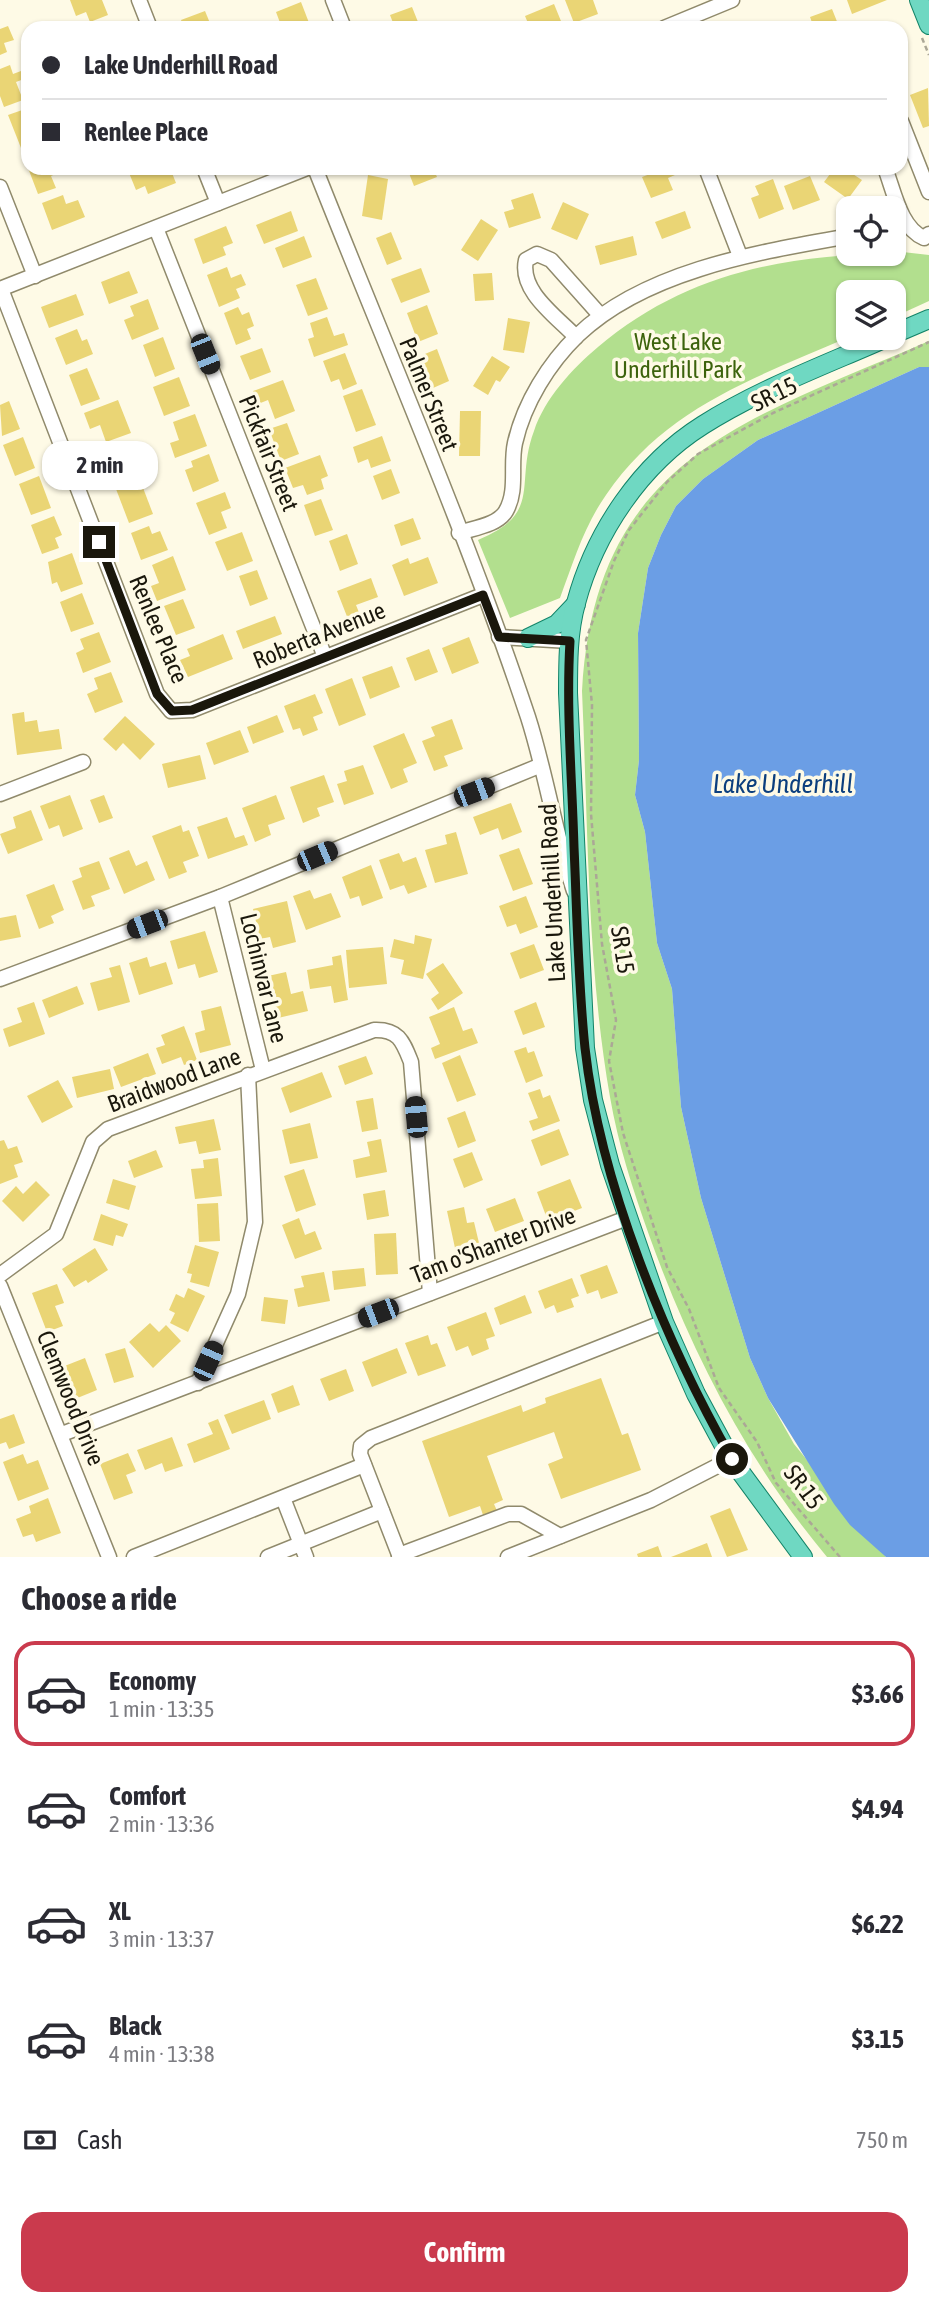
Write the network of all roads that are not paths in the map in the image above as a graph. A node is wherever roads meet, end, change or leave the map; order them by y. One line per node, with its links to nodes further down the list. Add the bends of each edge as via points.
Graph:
1 (139, 0): 5 (street)
2 (333, 0): 6 (street)
3 (732, 0): 7 (street)
4 (919, 0): 8 (main road)
5 (147, 21)
6 (341, 21)
7 (681, 21)
8 (929, 25)
9 (908, 139): 16 (street)
10 (207, 175): 18 (street)
11 (289, 175): 18 (street)
12 (318, 175): 31 (street, Palmer Street)
13 (709, 175): 23 (street)
14 (887, 175): 17 (street)
15 (0, 187): 24 (street)
16 (929, 192)
17 (892, 196)
18 (218, 204): 19 (street)
19 (156, 228): 24 (street); 37 (street, Pickfair Street)
20 (906, 229): 21 (street, via 924,238)
21 (929, 234)
22 (836, 238): 23 (street)
23 (740, 256): 26 (street, via 671,279)
24 (35, 275): 25 (street)
25 (0, 289): 38 (street, Renlee Place, via 157,694)
26 (600, 315): 29 (street); 29 (street, via 551,260 537,254 526,260 523,274 529,287)
27 (929, 319): 28 (main road)
28 (906, 329)
29 (576, 337): 31 (street, via 534,390 514,444 513,494 506,512 495,522)
30 (859, 350): 33 (main road, Lake Underhill Road / SR 15, via 738,405 668,452 614,517)
31 (460, 533): 32 (street, Palmer Street)
32 (483, 595): 34 (street, Palmer Street); 37 (street, Roberta Avenue)
33 (576, 604): 35 (main road, via 557,624); 36 (main road, Lake Underhill Road / SR 15)
34 (499, 637): 35 (street); 40 (street, Palmer Street)
35 (528, 638): 36 (street)
36 (570, 641): 43 (main road, Lake Underhill Road / SR 15)
37 (325, 657): 38 (street, Roberta Avenue, via 192,710)
38 (172, 711)
39 (83, 762): 41 (street)
40 (540, 766): 42 (street); 43 (street, Palmer Street)
41 (0, 794)
42 (220, 897): 44 (street); 45 (street, Lochinvar Lane)
43 (577, 902): 47 (main road, Lake Underhill Road / SR 15, via 589,1075)
44 (0, 979)
45 (263, 1070): 46 (street, Braidwood Lane); 50 (street, Braidwood Lane, via 374,1030 394,1032 403,1041 411,1062)
46 (248, 1076): 48 (street, Braidwood Lane, via 107,1129 93,1142 56,1234); 52 (street, Lochinvar Lane, via 255,1222 237,1294)
47 (627, 1218): 50 (street, Tam o'Shanter Drive); 51 (main road, Lake Underhill Road / SR 15)
48 (0, 1275)
49 (0, 1286): 53 (street, Clemwood Drive)
50 (430, 1293): 52 (street, Tam o'Shanter Drive)
51 (664, 1322): 54 (main road, Lake Underhill Road / SR 15); 55 (street, via 371,1438 361,1446)
52 (198, 1383): 53 (street, Tam o'Shanter Drive)
53 (62, 1434): 61 (street, Clemwood Drive)
54 (732, 1459): 58 (street, via 650,1500); 65 (main road, Lake Underhill Road / SR 15)
55 (364, 1465): 56 (street); 57 (street)
56 (282, 1497): 59 (street); 62 (street)
57 (382, 1511): 59 (street); 60 (street)
58 (560, 1536): 60 (street, via 520,1514 508,1514); 64 (street)
59 (303, 1550): 63 (street)
60 (400, 1556)
61 (109, 1557)
62 (134, 1557)
63 (268, 1557)
64 (508, 1557)
65 (803, 1557)

